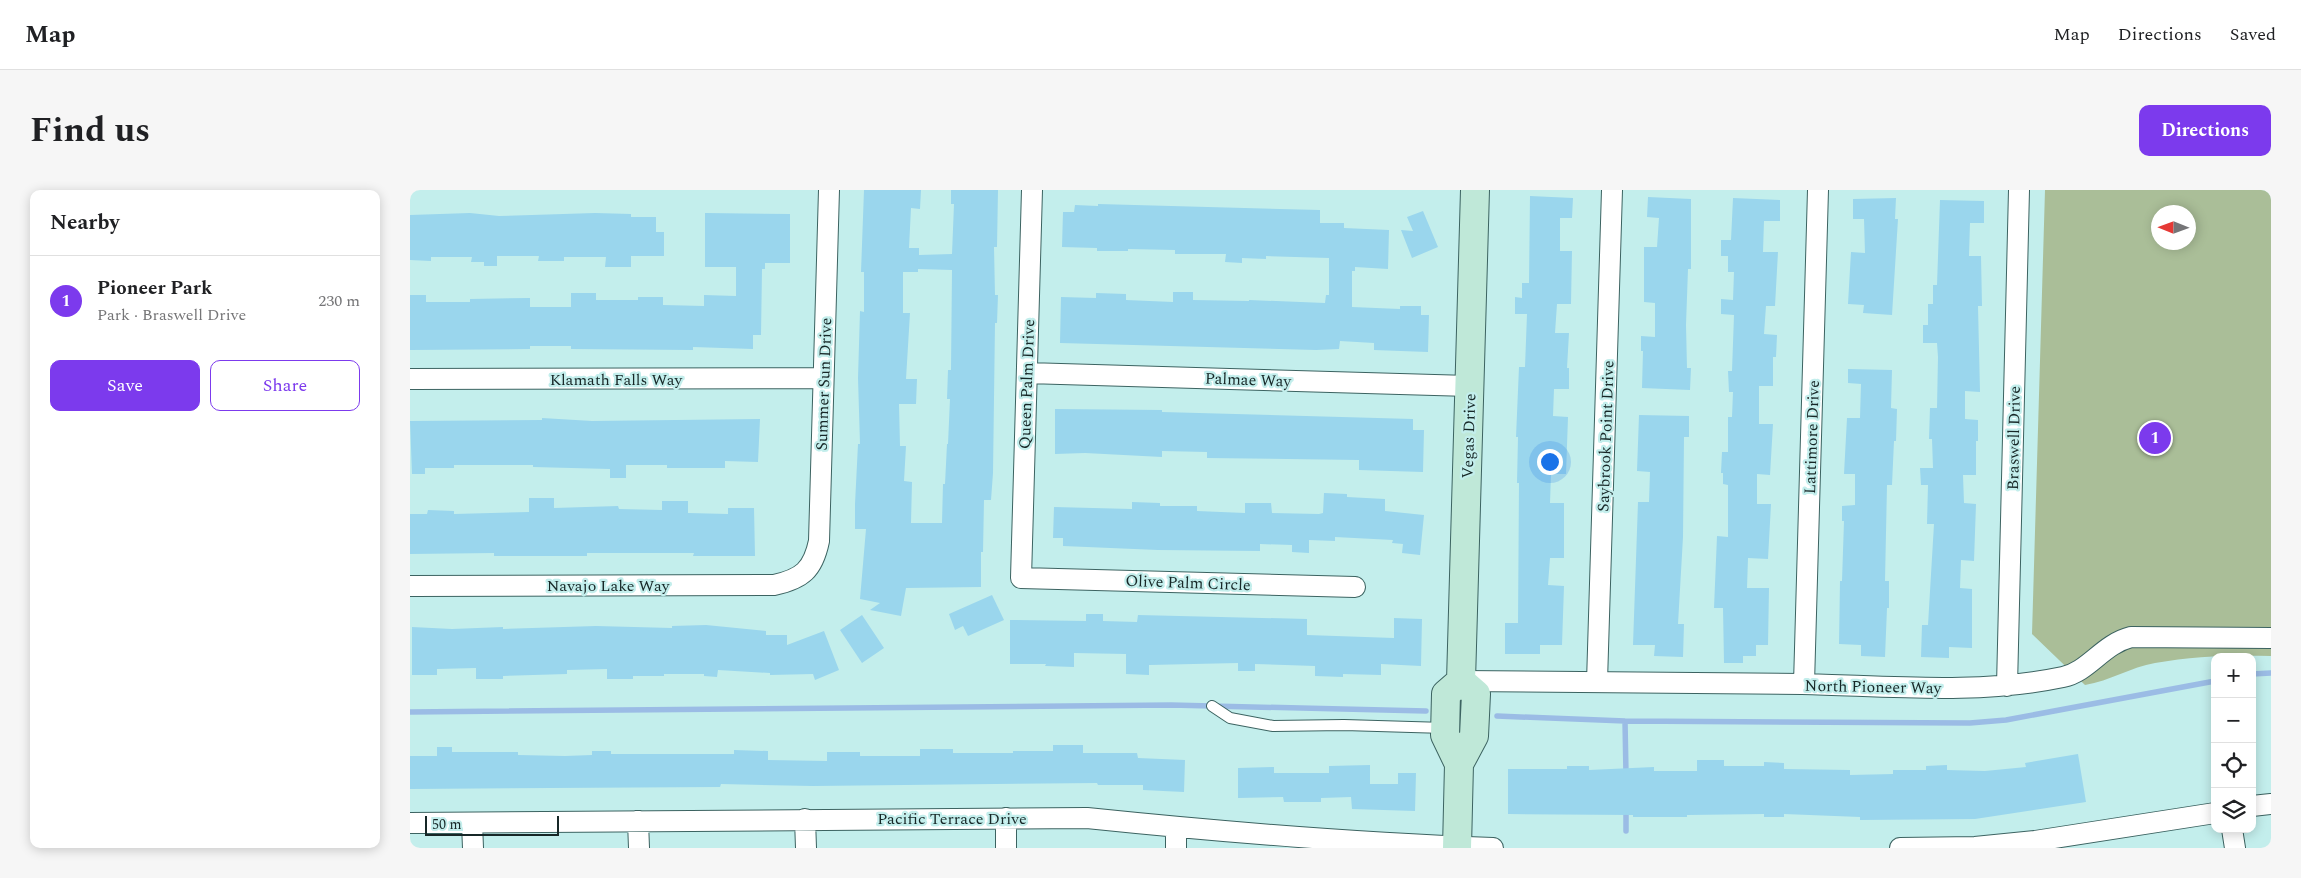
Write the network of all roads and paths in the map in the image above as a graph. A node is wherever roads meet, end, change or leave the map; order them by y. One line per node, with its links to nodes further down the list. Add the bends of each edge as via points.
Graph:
1 (829, 190): 8 (street, Summer Sun Drive)
2 (1032, 190): 7 (street, Queen Palm Drive)
3 (1475, 190): 10 (main road, Vegas Drive)
4 (1612, 190): 17 (street, Saybrook Point Drive)
5 (1818, 190): 18 (street, Lattimore Drive)
6 (2019, 190): 19 (street, Braswell Drive)
7 (1027, 373): 10 (street, Palmae Way); 12 (street, Queen Palm Drive)
8 (822, 378): 9 (street, Klamath Falls Way); 11 (street, Summer Sun Drive, via 819,541 815,558)
9 (410, 379)
10 (1469, 386): 16 (main road, Vegas Drive)
11 (804, 574): 13 (street, Navajo Lake Way, via 792,582 774,585)
12 (1021, 578): 14 (street, Olive Palm Circle)
13 (410, 586)
14 (1355, 587)
15 (2271, 638): 19 (street, North Pioneer Way, via 2131,637 2106,647 2076,672 2066,676)
16 (1461, 681): 17 (street, North Pioneer Way); 21 (main road, via 1446,694); 22 (main road, via 1476,694 1474,736)
17 (1597, 682): 18 (street, North Pioneer Way)
18 (1804, 684): 19 (street, North Pioneer Way)
19 (2007, 686)
20 (1212, 706): 21 (lane, via 1230,718 1273,726)
21 (1446, 728): 22 (main road)
22 (1459, 764): 34 (main road)
23 (2271, 804): 24 (street)
24 (2256, 806)
25 (2211, 814): 41 (street, via 2035,841 1974,847)
26 (1006, 818): 27 (street, Pacific Terrace Drive); 31 (street, Pacific Terrace Drive, via 1087,818); 38 (street)
27 (805, 819): 28 (street, Pacific Terrace Drive); 37 (street)
28 (638, 821): 30 (street, Pacific Terrace Drive); 36 (street)
29 (410, 823): 30 (street, Pacific Terrace Drive)
30 (472, 823): 35 (street)
31 (1176, 828): 33 (street, Pacific Terrace Drive); 39 (street)
32 (2233, 833): 42 (street)
33 (1338, 844): 34 (street, Pacific Terrace Drive)
34 (1457, 847): 40 (street, Pacific Terrace Drive)
35 (473, 848)
36 (639, 848)
37 (806, 848)
38 (1006, 848)
39 (1176, 848)
40 (1493, 848)
41 (1900, 848)
42 (2236, 848)

